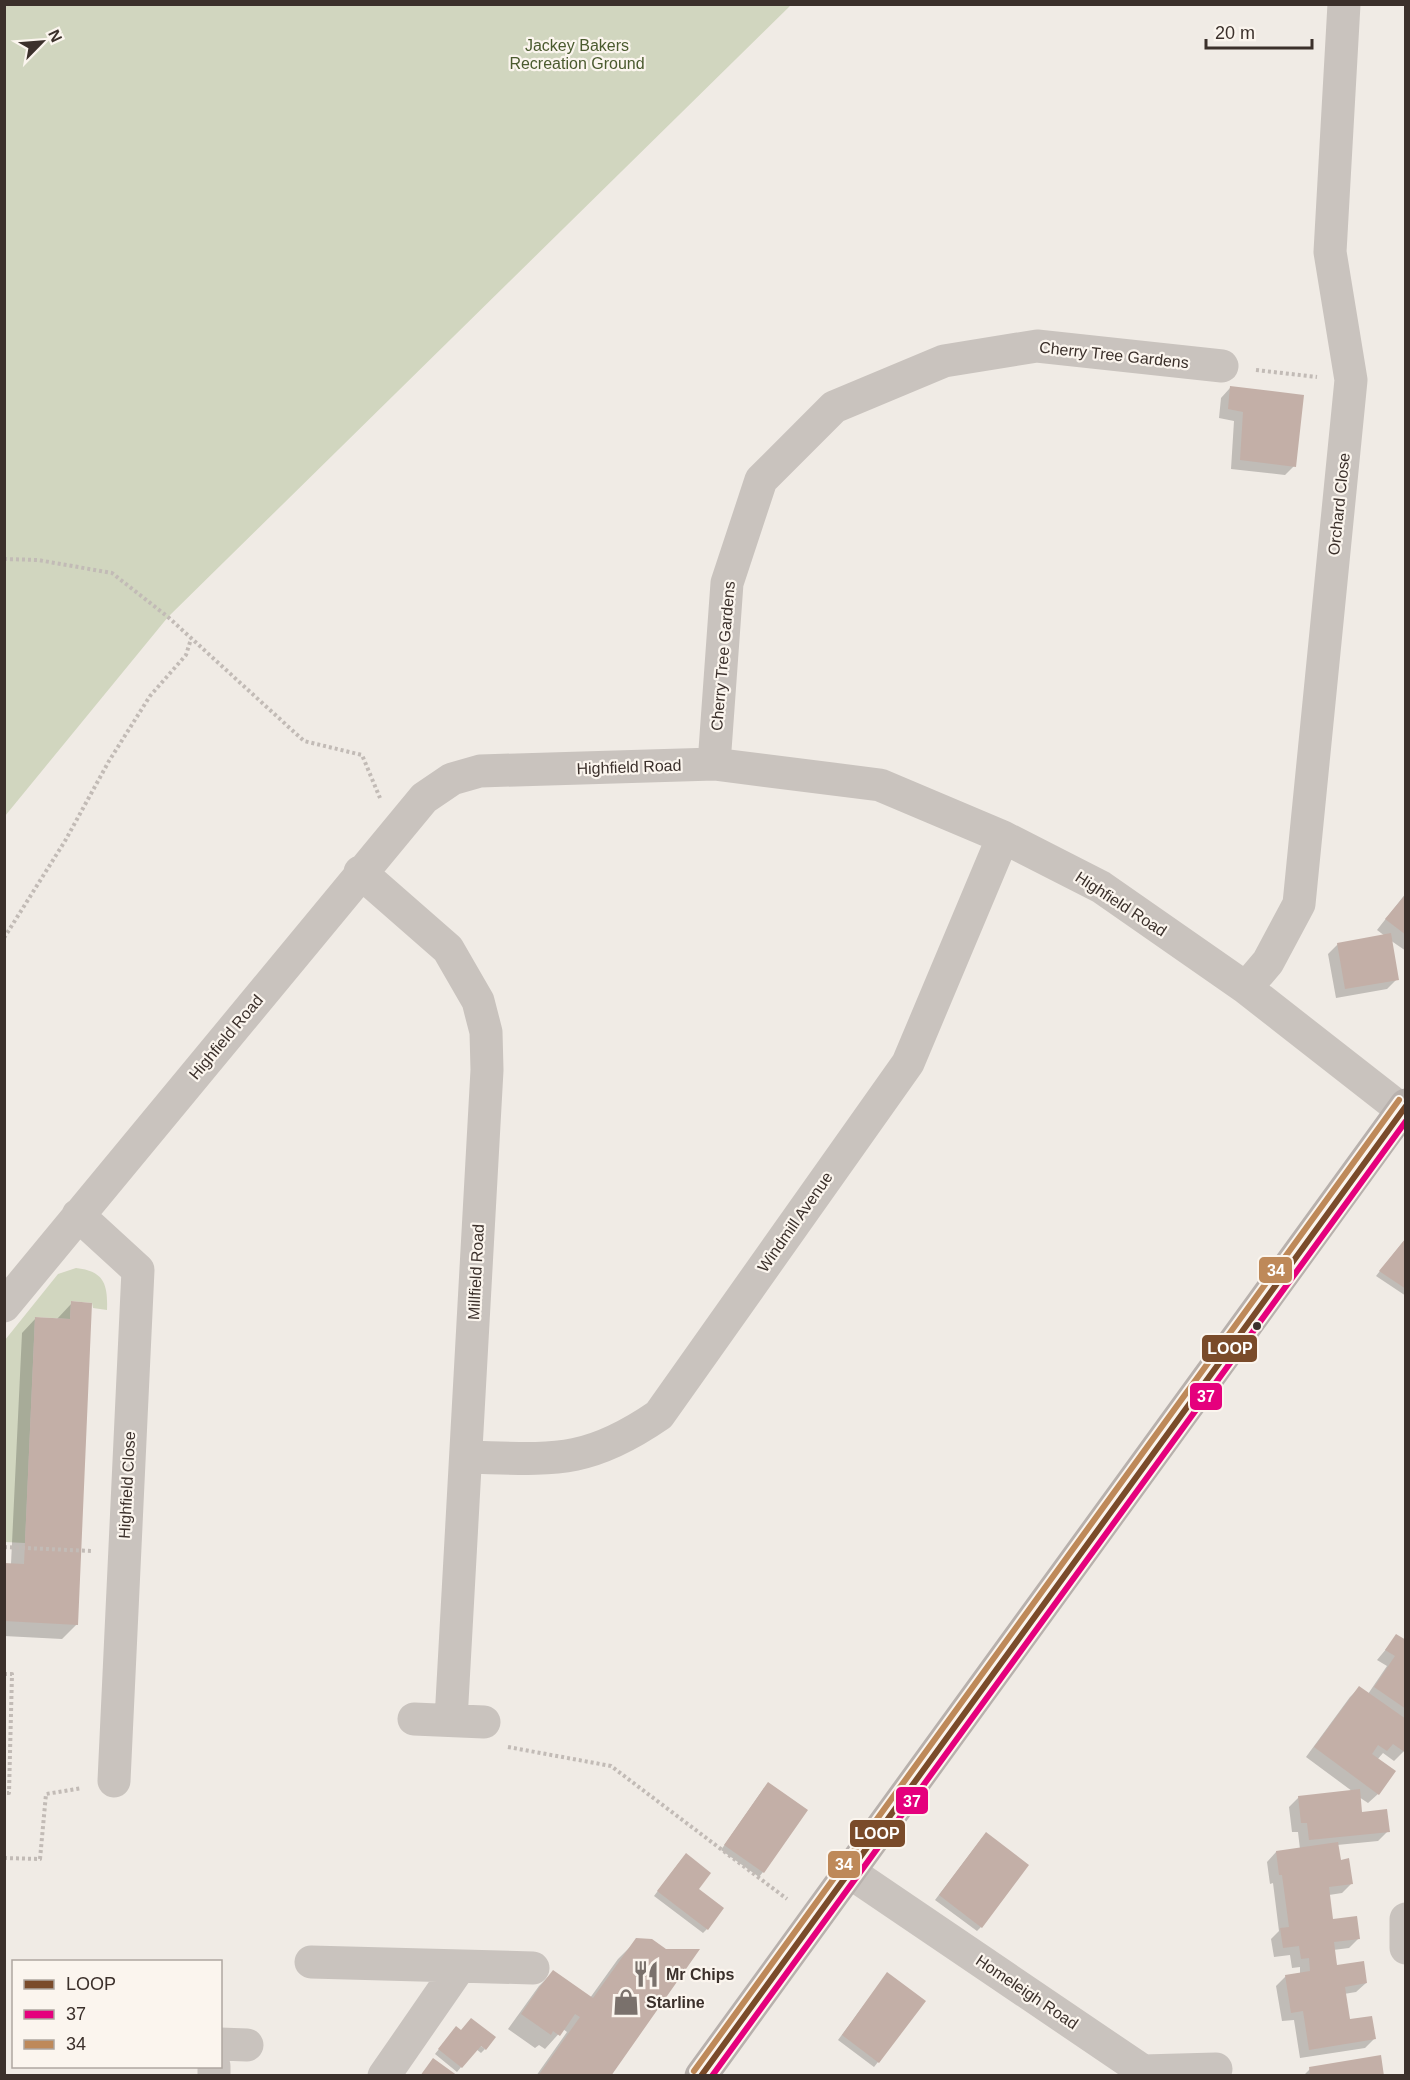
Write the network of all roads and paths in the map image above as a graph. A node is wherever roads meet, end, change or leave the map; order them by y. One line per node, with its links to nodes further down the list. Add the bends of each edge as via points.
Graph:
1 (1344, 4): 3 (street, Orchard Close, via 1330,252)
2 (1222, 366): 3 (path); 6 (street, Cherry Tree Gardens, via 1037,346 944,361 834,407 761,480 727,583)
3 (1351, 380): 11 (street, Orchard Close, via 1299,904 1268,962)
4 (4, 559): 5 (path, via 38,560 112,573)
5 (190, 639): 7 (path, via 304,741 362,755); 10 (path, via 186,655 150,696)
6 (714, 764): 7 (street, Highfield Road, via 480,771 452,779 424,798); 8 (street, Highfield Road, via 880,786)
7 (394, 832): 9 (street, Highfield Road)
8 (1003, 837): 11 (street, Highfield Road, via 1101,887); 15 (street, Windmill Avenue, via 908,1063 659,1415 628,1436 592,1452 560,1459)
9 (360, 872): 13 (street, Highfield Road); 15 (street, Millfield Road, via 448,950 478,1001 486,1032)
10 (4, 938)
11 (1246, 988): 12 (street, Highfield Road)
12 (1401, 1119): 25 (main road)
13 (78, 1215): 14 (street, Highfield Road); 17 (street, Highfield Close, via 138,1270)
14 (4, 1306)
15 (466, 1457): 20 (street, Millfield Road)
16 (4, 1547): 17 (path)
17 (124, 1553): 22 (street, Highfield Close)
18 (4, 1674): 23 (path, via 12,1674 9,1793)
19 (414, 1719): 20 (street)
20 (451, 1720): 21 (street)
21 (484, 1722): 27 (path, via 492,1744 611,1766)
22 (114, 1781): 24 (path, via 46,1794 40,1859)
23 (4, 1793)
24 (4, 1857)
25 (851, 1873): 27 (main road); 32 (street, Homeleigh Road, via 1143,2071)
26 (1406, 1919): 28 (street)
27 (814, 1920): 34 (main road)
28 (1406, 1948)
29 (311, 1962): 30 (street)
30 (460, 1966): 31 (street); 33 (street)
31 (533, 1968)
32 (1216, 2069)
33 (384, 2076)
34 (701, 2076)

